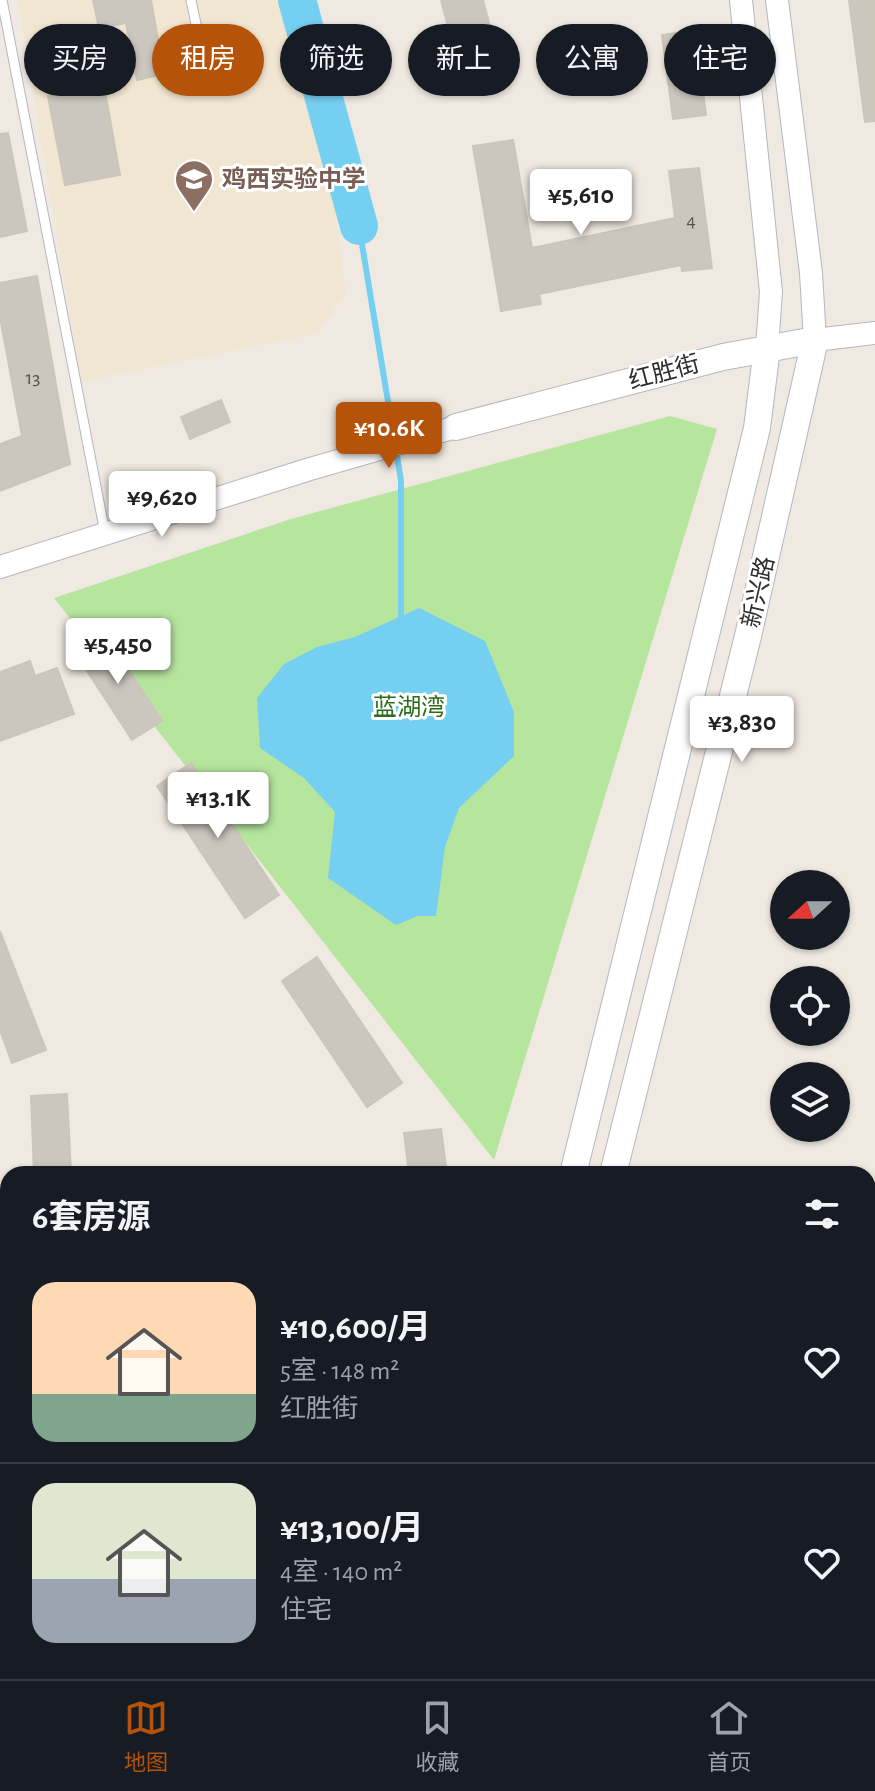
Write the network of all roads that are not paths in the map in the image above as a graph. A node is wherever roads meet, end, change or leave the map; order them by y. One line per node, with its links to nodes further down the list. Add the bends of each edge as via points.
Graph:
1 (2, 0): 10 (lane)
2 (191, 0): 5 (lane)
3 (741, 0): 8 (street, 新兴路, via 771,292)
4 (777, 0): 7 (street, 新兴路)
5 (196, 24)
6 (875, 333): 7 (street, 红胜街)
7 (815, 340): 8 (main road, 红胜街); 13 (main road, 新兴路, via 748,636)
8 (767, 348): 9 (main road, 红胜街); 12 (main road, 新兴路, via 757,428)
9 (456, 427): 10 (street)
10 (105, 533): 11 (street)
11 (0, 567)
12 (575, 1166)
13 (615, 1166)

